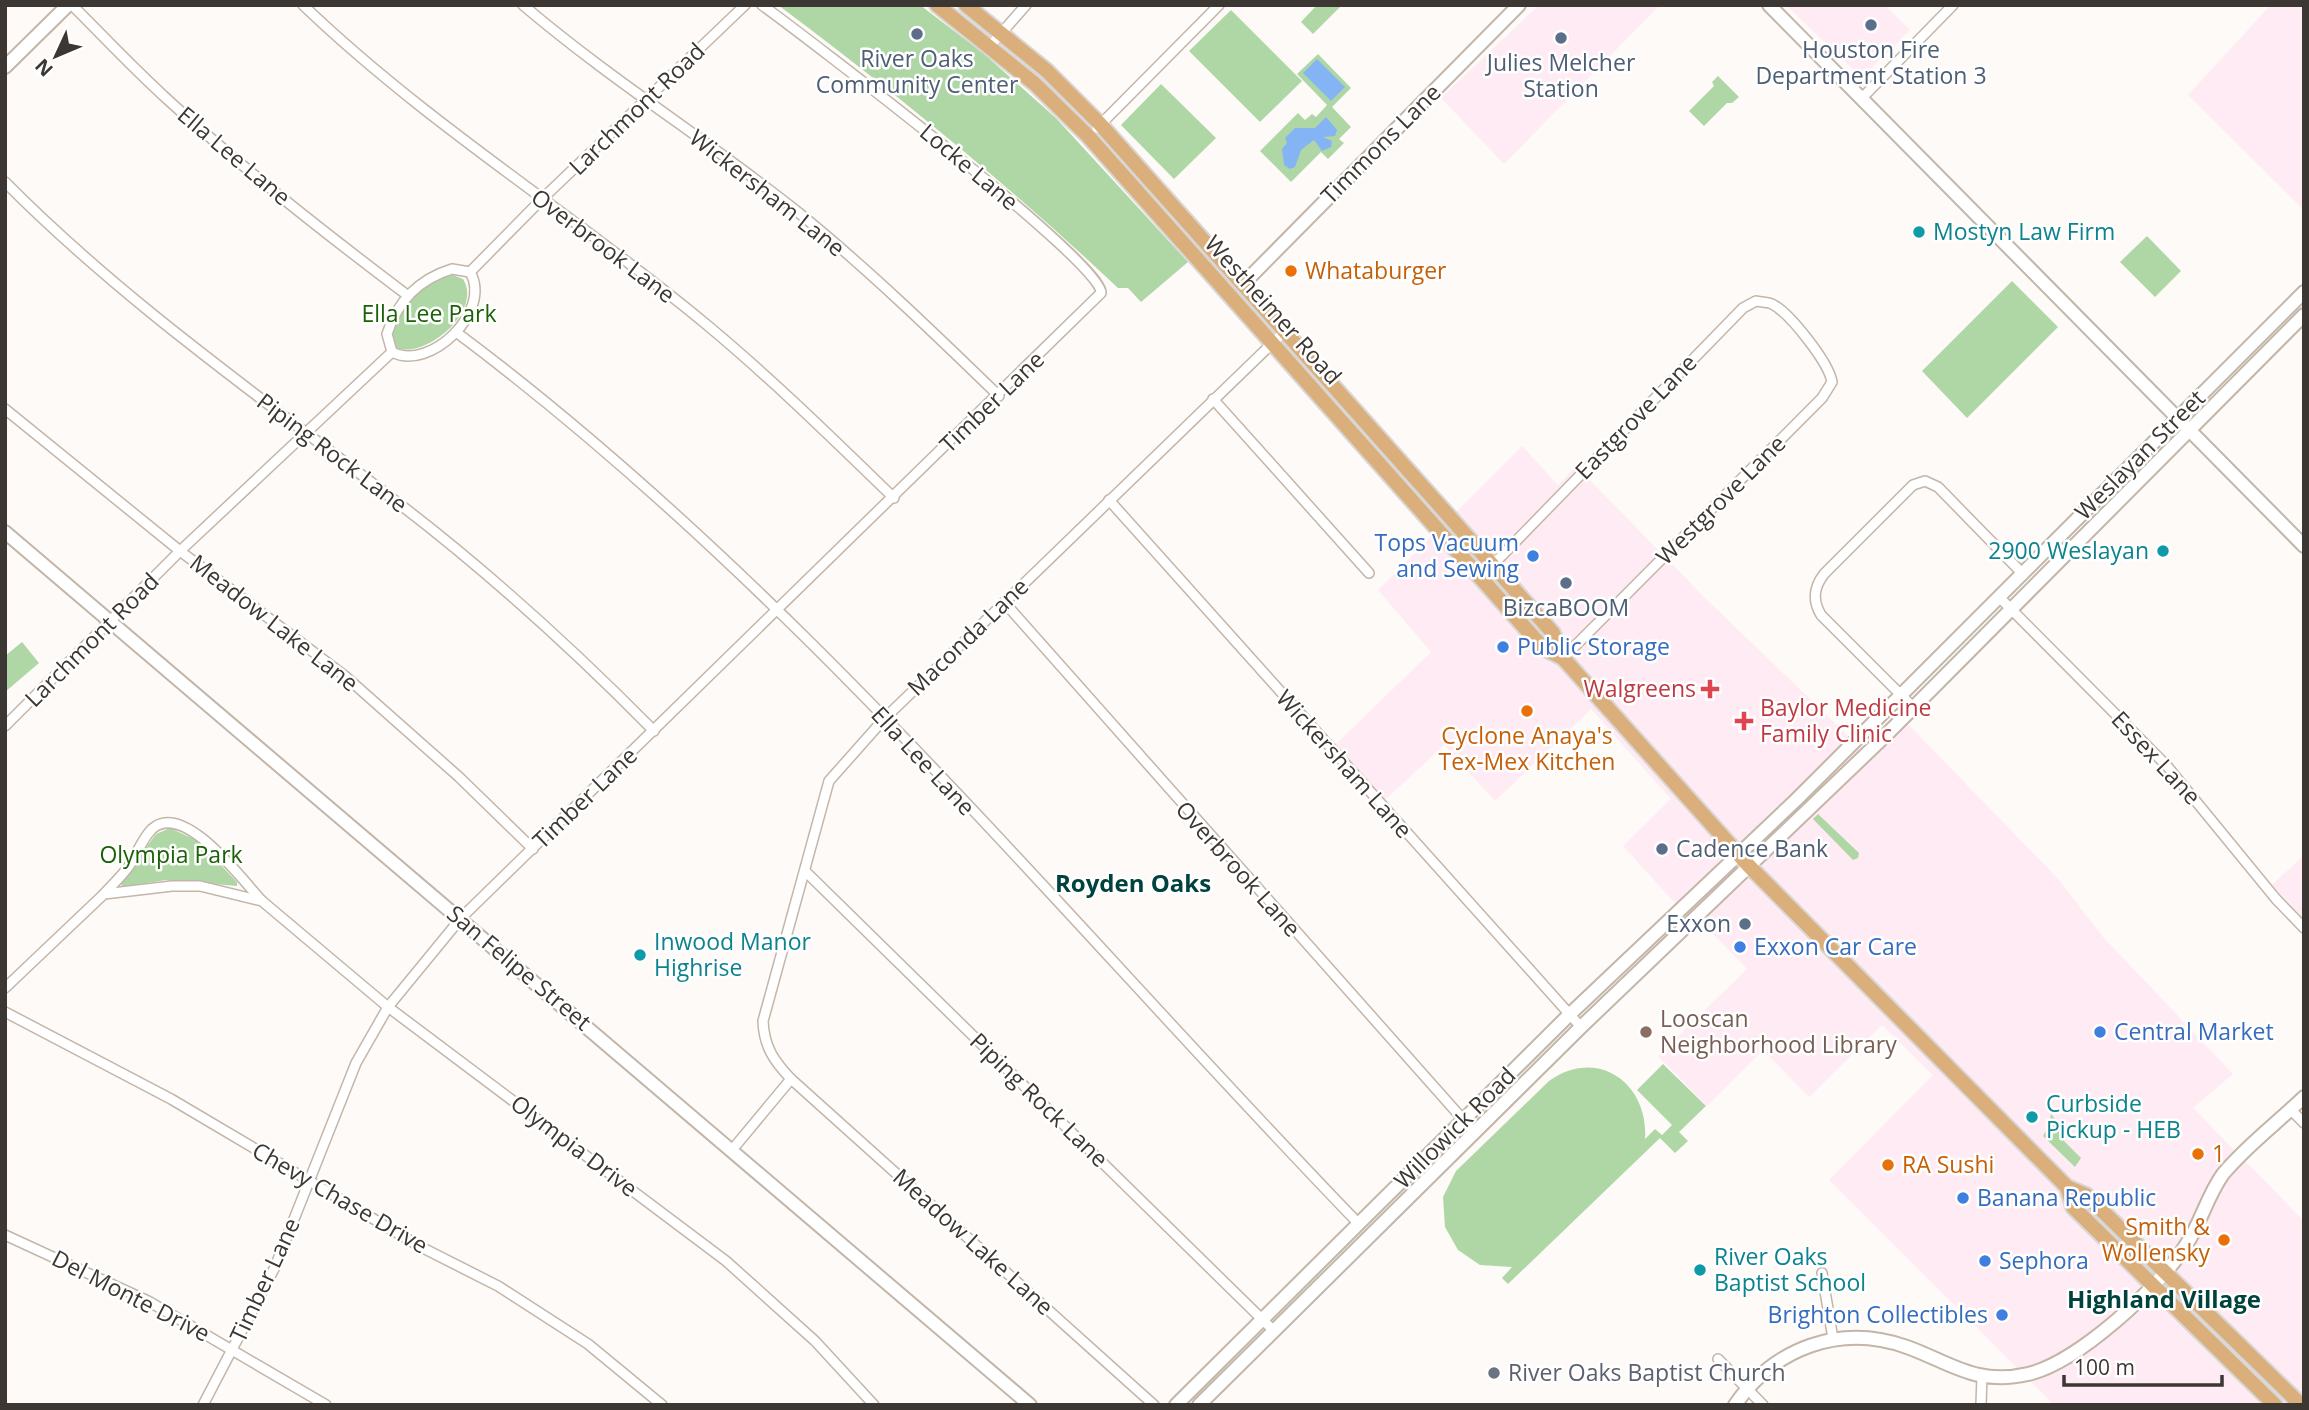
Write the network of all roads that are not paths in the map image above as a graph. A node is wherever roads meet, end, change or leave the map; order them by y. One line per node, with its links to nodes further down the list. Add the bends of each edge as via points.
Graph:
1 (70, 5): 15 (main road); 29 (street, Ella Lee Lane, via 213,140)
2 (303, 5): 21 (street, Overbrook Lane, via 391,84)
3 (523, 5): 17 (street, Wickersham Lane)
4 (745, 5): 17 (street, Larchmont Road)
5 (762, 5): 27 (street, Locke Lane, via 939,141)
6 (936, 5): 14 (main road, Westheimer Road)
7 (966, 5): 13 (main road, Westheimer Road)
8 (1026, 5): 13 (street)
9 (1219, 5): 18 (street)
10 (1519, 5): 26 (main road, Timmons Lane)
11 (1769, 5): 16 (main road)
12 (1952, 5): 16 (street)
13 (1001, 33): 14 (street); 18 (main road, Westheimer Road)
14 (990, 46): 19 (main road, Westheimer Road)
15 (5, 66)
16 (1861, 99): 39 (main road)
17 (645, 101): 21 (street, Larchmont Road); 36 (street, Wickersham Lane, via 798,213 915,314)
18 (1100, 124): 19 (street); 22 (main road, Westheimer Road)
19 (1088, 136): 23 (main road, Westheimer Road)
20 (5, 181): 41 (street, Piping Rock Lane, via 130,297)
21 (541, 200): 24 (street, Larchmont Road); 42 (street, Overbrook Lane, via 706,324)
22 (1175, 208): 23 (main road); 26 (main road, Westheimer Road)
23 (1161, 218): 25 (main road, Westheimer Road)
24 (470, 272): 29 (street, via 439,273); 32 (street, via 476,289)
25 (1209, 272): 26 (main road); 34 (main road, Westheimer Road)
26 (1243, 284): 31 (main road, Westheimer Road)
27 (1102, 287): 36 (street, Timber Lane, via 1097,298)
28 (2304, 292): 39 (main road, Weslayan Street)
29 (407, 295): 35 (street, via 387,334)
30 (2304, 315): 40 (main road, Weslayan Street)
31 (1285, 331): 34 (street, Maconda Lane); 47 (main road, Westheimer Road)
32 (456, 332): 35 (street, via 444,343 410,357); 53 (street, Ella Lee Lane, via 595,440)
33 (1800, 332): 47 (street, Eastgrove Lane, via 1773,305 1756,301 1743,308); 56 (street, Westgrove Lane, via 1830,368 1832,382 1822,398)
34 (1272, 343): 37 (street, Maconda Lane); 50 (main road, Westheimer Road)
35 (392, 352): 41 (street, Larchmont Road)
36 (999, 396): 42 (street, Timber Lane)
37 (1213, 400): 43 (street, Maconda Lane); 48 (street)
38 (5, 409): 46 (street, Meadow Lake Lane)
39 (2177, 418): 40 (main road); 49 (main road, Weslayan Street)
40 (2190, 430): 45 (main road); 54 (main road, Weslayan Street)
41 (304, 432): 46 (street, Larchmont Road); 61 (street, Piping Rock Lane, via 476,566)
42 (894, 498): 53 (street, Timber Lane)
43 (1108, 500): 52 (street, Maconda Lane); 73 (street, Wickersham Lane)
44 (5, 532): 55 (main road, San Felipe Street)
45 (2304, 546)
46 (180, 551): 55 (street, Larchmont Road); 62 (street, Meadow Lake Lane, via 345,676)
47 (1493, 565): 50 (street, Eastgrove Lane); 56 (main road, Westheimer Road, via 1553,633)
48 (1369, 573)
49 (2022, 573): 51 (main road, Weslayan Street); 57 (street, via 1933,483 1921,481 1824,573 1814,596 1821,615)
50 (1481, 577): 56 (main road, Westheimer Road, via 1544,648)
51 (1999, 597): 54 (street, Essex Lane); 57 (main road, Weslayan Street)
52 (1004, 602): 59 (street, Maconda Lane); 78 (street, Overbrook Lane)
53 (777, 609): 59 (street, Ella Lee Lane); 61 (street, Timber Lane)
54 (2011, 609): 58 (main road, Weslayan Street); 69 (street, Essex Lane, via 2167,766)
55 (111, 622): 60 (street, Larchmont Road); 68 (main road, San Felipe Street)
56 (1563, 658): 63 (main road, Westheimer Road)
57 (1901, 695): 58 (street); 63 (main road, Weslayan Street)
58 (1913, 707): 64 (main road, Weslayan Street)
59 (884, 719): 65 (street, Maconda Lane, via 829,781); 84 (street, Ella Lee Lane)
60 (5, 726)
61 (654, 730): 62 (street, Timber Lane)
62 (533, 849): 68 (street, Timber Lane)
63 (1738, 855): 64 (main road, Westheimer Road); 73 (main road, Willowick Road)
64 (1749, 866): 74 (main road, Willowick Road); 83 (main road, Westheimer Road)
65 (805, 871): 75 (street, Maconda Lane, via 764,1021 764,1041); 91 (street, Piping Rock Lane)
66 (104, 894): 67 (street, Olympia Drive, via 201,886); 67 (street, Olympia Drive, via 152,830 168,823 191,829 203,838); 70 (street, Olympia Drive)
67 (262, 901): 71 (street, Olympia Drive)
68 (461, 918): 71 (street, Timber Lane); 81 (main road, San Felipe Street)
69 (2304, 928)
70 (5, 988)
71 (388, 1007): 82 (street, Timber Lane, via 356,1063); 101 (street, Olympia Drive, via 717,1253 815,1341)
72 (5, 1012): 82 (street, Chevy Chase Drive)
73 (1569, 1015): 74 (street, Wickersham Lane); 78 (main road, Willowick Road)
74 (1581, 1027): 80 (main road, Willowick Road)
75 (791, 1079): 81 (street); 103 (street, Meadow Lake Lane)
76 (2304, 1097): 77 (main road)
77 (2291, 1110): 79 (street); 88 (main road, via 2222,1176 2187,1245)
78 (1463, 1121): 80 (street, Overbrook Lane); 84 (main road, Willowick Road)
79 (2304, 1123)
80 (1475, 1133): 85 (main road, Willowick Road)
81 (732, 1150): 102 (main road, San Felipe Street)
82 (309, 1180): 94 (street, Timber Lane, via 275,1267); 100 (street, Chevy Chase Drive, via 545,1315)
83 (2067, 1187): 88 (main road, Westheimer Road, via 2086,1195); 90 (main road, Westheimer Road, via 2073,1207)
84 (1358, 1223): 85 (main road); 87 (main road, Ella Lee Lane); 91 (main road, Willowick Road)
85 (1380, 1226): 87 (main road, Willowick Road)
86 (5, 1235): 94 (street, Del Monte Drive, via 148,1301)
87 (1368, 1238): 92 (main road, Willowick Road)
88 (2165, 1271): 90 (main road); 110 (main road, Westheimer Road)
89 (1822, 1273): 93 (street)
90 (2152, 1284): 96 (main road, via 2111,1325 2066,1359 2030,1374); 109 (main road, Westheimer Road)
91 (1261, 1317): 92 (street, Piping Rock Lane); 104 (main road, Willowick Road)
92 (1272, 1329): 105 (main road, Willowick Road)
93 (1833, 1339): 96 (main road, via 1890,1342 1961,1372); 97 (main road, via 1812,1343 1779,1359)
94 (233, 1348): 98 (street, Timber Lane); 99 (street, Del Monte Drive)
95 (1718, 1359): 97 (street)
96 (1982, 1376): 108 (street)
97 (1747, 1388): 106 (main road); 107 (street)
98 (203, 1405)
99 (326, 1405)
100 (662, 1405)
101 (874, 1405)
102 (1030, 1405)
103 (1154, 1405)
104 (1176, 1405)
105 (1199, 1405)
106 (1735, 1405)
107 (1763, 1405)
108 (1981, 1405)
109 (2275, 1405)
110 (2301, 1405)

